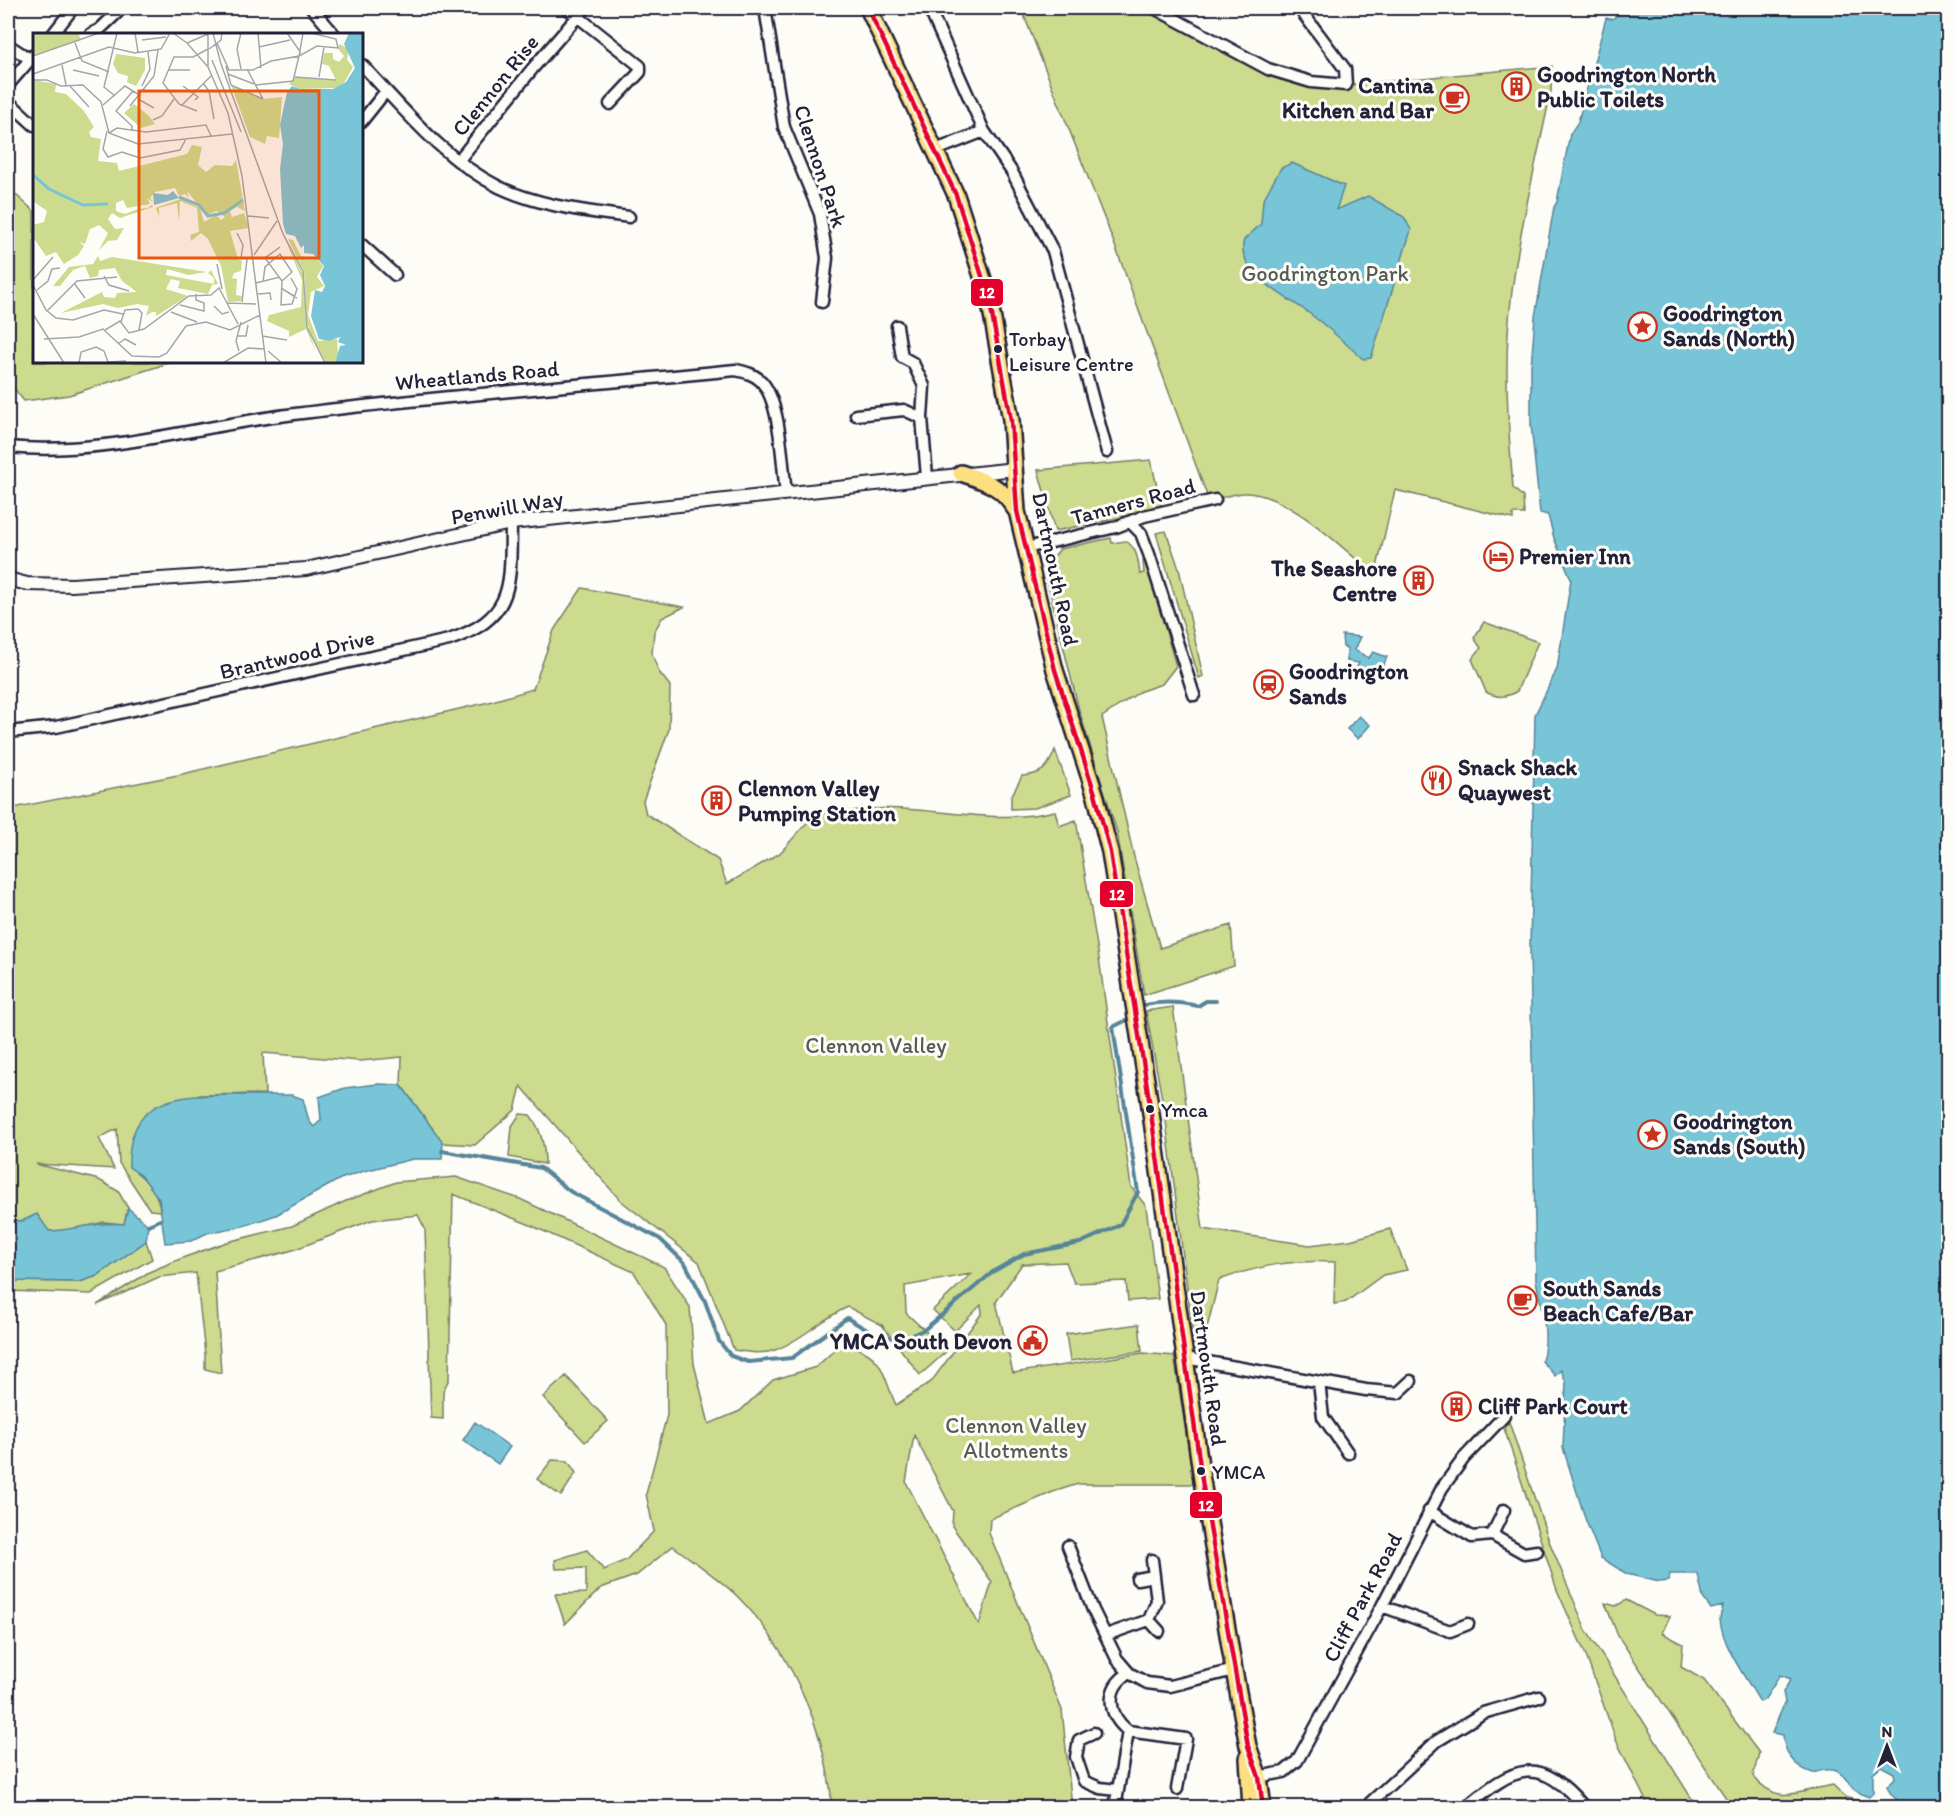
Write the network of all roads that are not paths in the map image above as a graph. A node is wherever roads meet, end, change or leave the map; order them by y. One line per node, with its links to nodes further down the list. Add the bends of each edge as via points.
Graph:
1 (73, 8): 11 (street)
2 (312, 8): 13 (street)
3 (567, 8): 10 (street)
4 (765, 8): 29 (street, Clennon Park, via 784,127 820,214 827,258)
5 (868, 8): 24 (main road, Dartmouth Road)
6 (929, 8): 23 (street)
7 (1154, 8): 8 (street, via 1268,69 1311,82 1346,85 1345,69)
8 (1299, 8)
9 (119, 11): 12 (street)
10 (582, 11): 20 (street, via 640,66 640,72); 25 (street, Clennon Rise)
11 (54, 33)
12 (93, 33)
13 (333, 33)
14 (8, 45): 15 (street)
15 (32, 57): 17 (street)
16 (363, 66): 18 (street)
17 (8, 85)
18 (386, 91): 21 (street); 25 (street)
19 (8, 101): 22 (street)
20 (610, 104)
21 (363, 120)
22 (33, 123)
23 (984, 131): 24 (street); 34 (street, via 1012,172 1053,250)
24 (936, 150): 35 (main road, Dartmouth Road, via 956,195 989,298 1011,420)
25 (459, 161): 26 (street, via 499,187 521,195 571,210)
26 (629, 217)
27 (363, 246): 28 (street)
28 (395, 275)
29 (822, 302)
30 (897, 326): 32 (street, via 902,357 913,363 924,386)
31 (856, 415): 32 (street, via 904,410)
32 (922, 418): 37 (street)
33 (8, 447): 38 (street, Wheatlands Road, via 136,442 266,418 370,405 736,370 760,380 773,401)
34 (1107, 452)
35 (1015, 469): 36 (street, Penwill Way); 40 (main road, Dartmouth Road)
36 (961, 473): 37 (street, Penwill Way); 40 (main road, via 990,482 1008,495)
37 (927, 477): 38 (street, Penwill Way)
38 (786, 493): 41 (street, Penwill Way)
39 (1215, 500): 42 (street, Tanners Road)
40 (1017, 511): 43 (main road, Dartmouth Road)
41 (511, 523): 44 (street, Penwill Way, via 306,569 72,585 27,584); 46 (street, Brantwood Drive, via 511,577 506,596 494,615 475,631 107,717)
42 (1131, 523): 43 (street, Tanners Road); 45 (street, via 1141,533 1149,554)
43 (1026, 548): 47 (main road, Dartmouth Road, via 1055,670 1110,852)
44 (8, 579)
45 (1194, 695)
46 (8, 732)
47 (1185, 1358): 49 (street); 65 (main road, Dartmouth Road)
48 (1411, 1381): 49 (street, via 1398,1393)
49 (1319, 1382): 51 (street, via 1323,1417)
50 (1504, 1416): 53 (street, Cliff Park Road, via 1464,1458)
51 (1348, 1453)
52 (1504, 1510): 54 (street)
53 (1429, 1511): 54 (street, via 1472,1537); 60 (street, Cliff Park Road)
54 (1492, 1535): 56 (street, via 1524,1553)
55 (1068, 1546): 64 (street)
56 (1537, 1551)
57 (1152, 1560): 58 (street)
58 (1154, 1576): 59 (street); 61 (street, via 1157,1601)
59 (1137, 1579)
60 (1382, 1606): 62 (street, via 1450,1631); 70 (street, Cliff Park Road, via 1297,1761 1284,1772)
61 (1149, 1620): 63 (street); 64 (street)
62 (1468, 1624)
63 (1159, 1631)
64 (1106, 1635): 66 (street, via 1117,1659)
65 (1234, 1670): 66 (street, via 1170,1686 1146,1683); 70 (main road, Dartmouth Road)
66 (1129, 1673): 68 (street, via 1117,1681 1111,1698 1113,1713)
67 (1539, 1697): 76 (street, via 1483,1713 1437,1741 1370,1803)
68 (1128, 1731): 71 (street); 72 (street, via 1186,1738)
69 (1094, 1733): 71 (street, via 1079,1740 1076,1757 1084,1781)
70 (1254, 1778): 74 (main road, Dartmouth Road); 75 (main road, Dartmouth Road)
71 (1117, 1790): 73 (street)
72 (1177, 1790)
73 (1115, 1808)
74 (1251, 1808)
75 (1263, 1808)
76 (1370, 1808)
77 (1465, 1808): 78 (street, via 1484,1791 1516,1774 1531,1771 1547,1773 1566,1786)
78 (1585, 1808)

